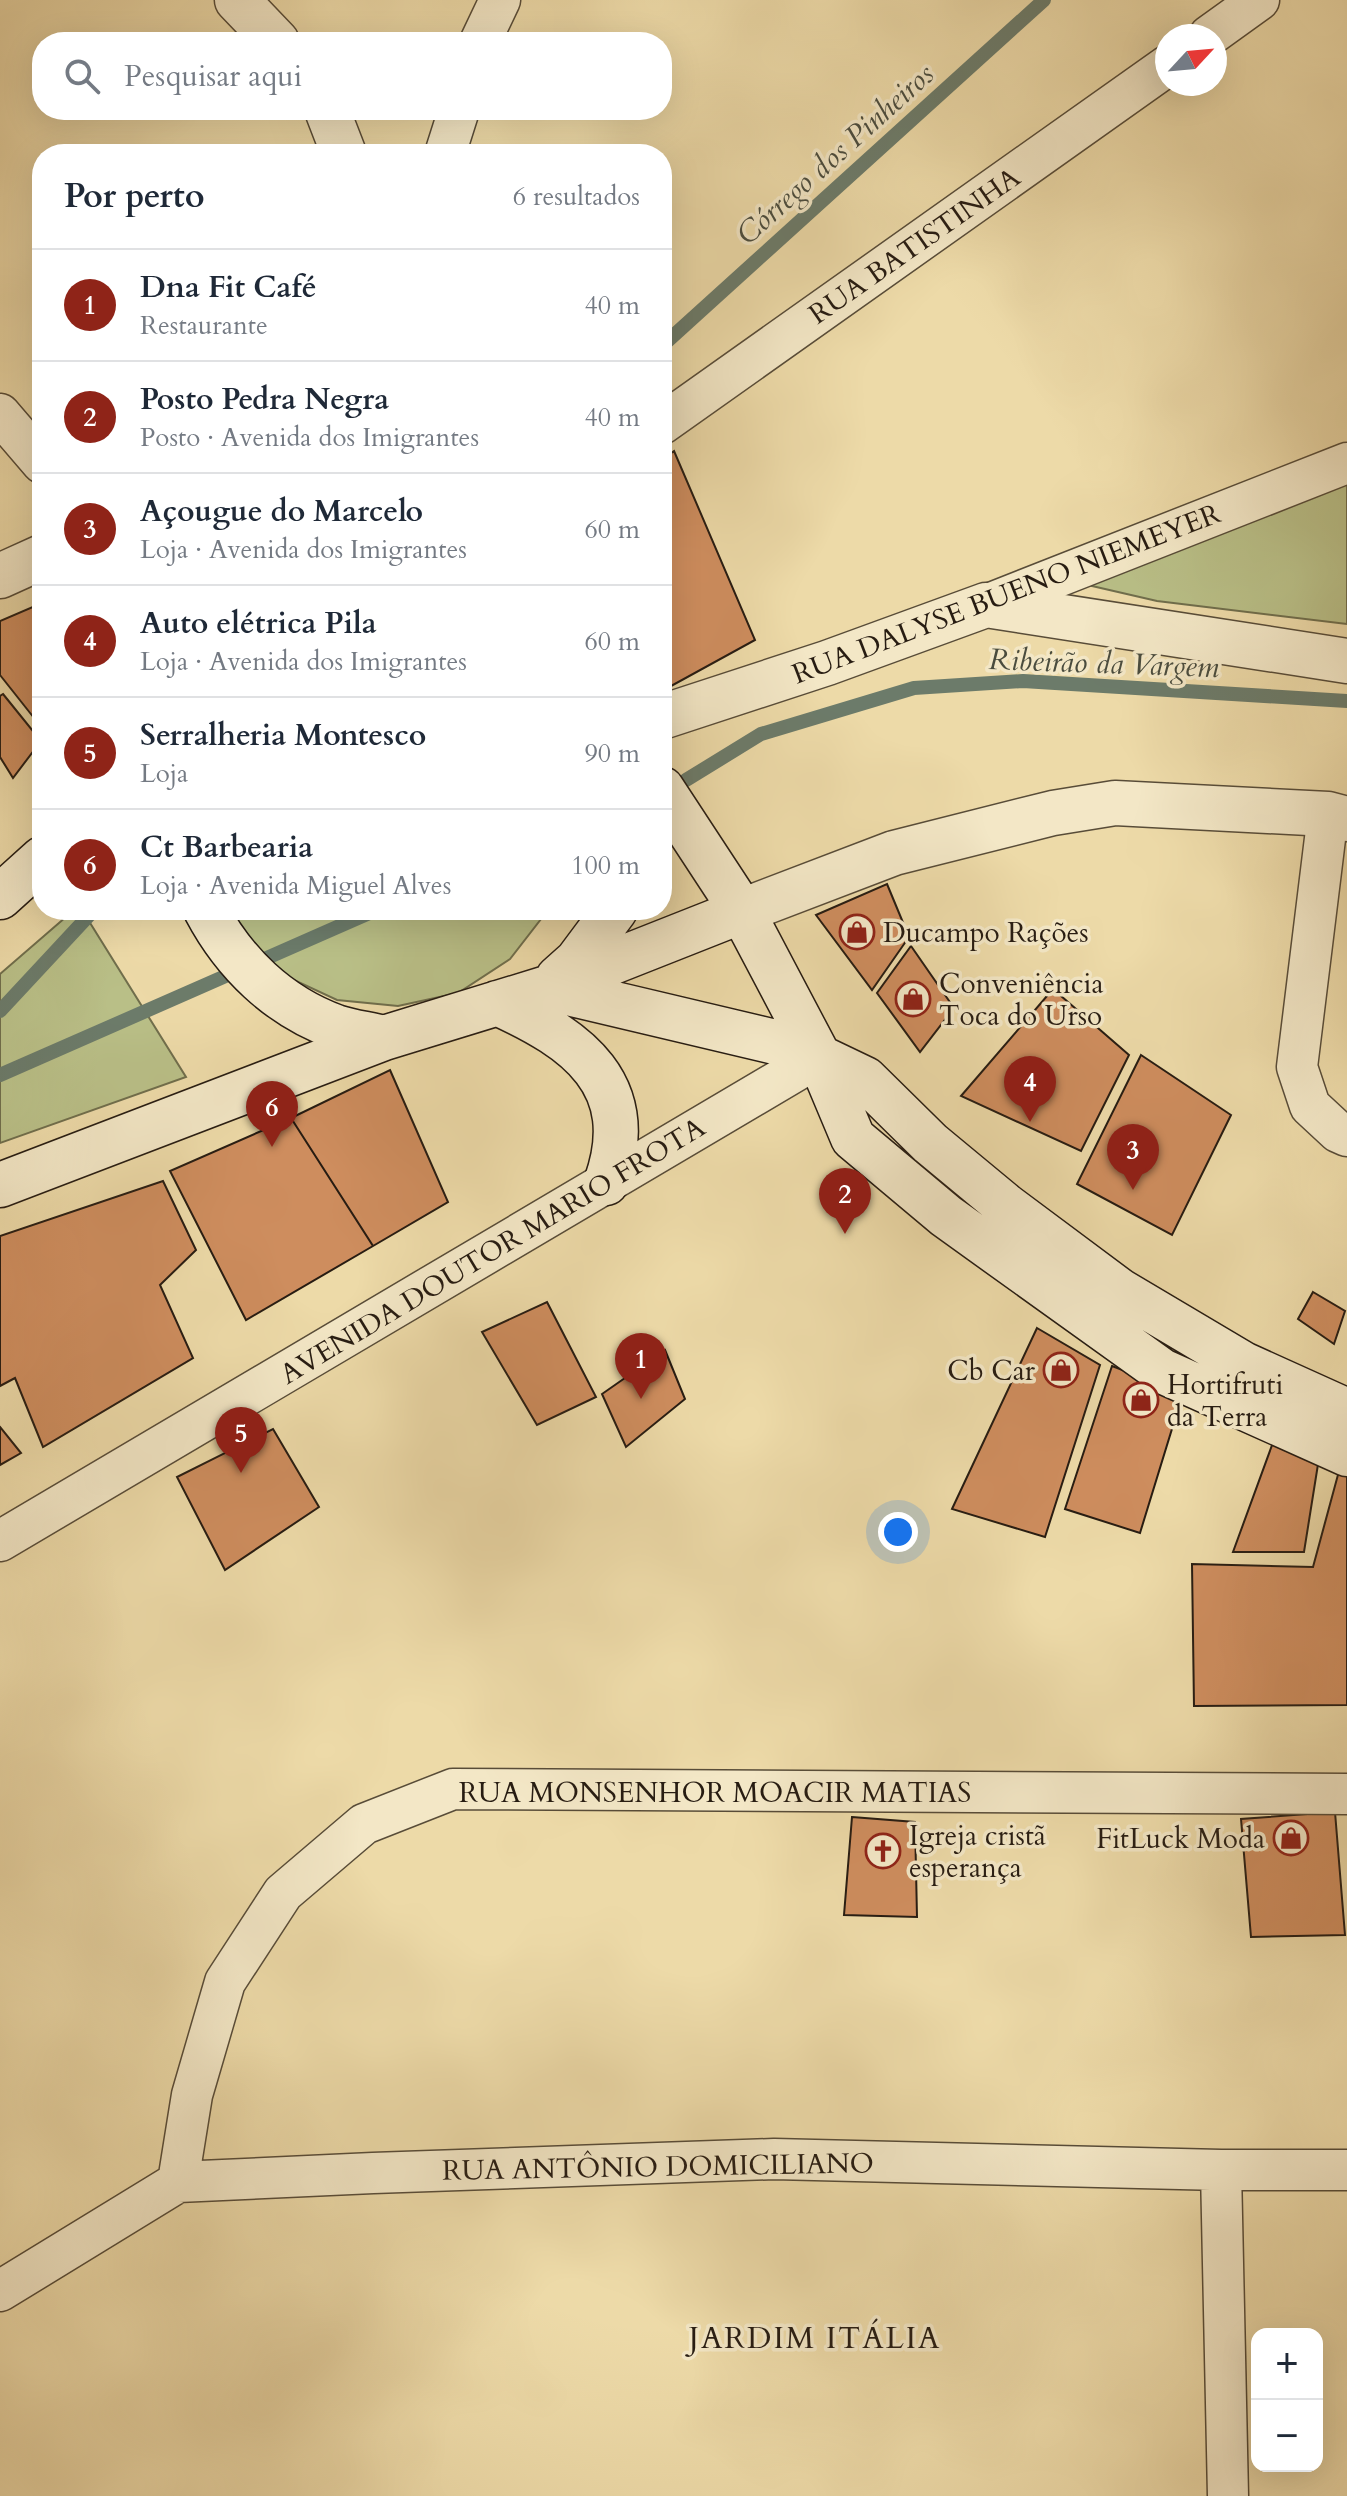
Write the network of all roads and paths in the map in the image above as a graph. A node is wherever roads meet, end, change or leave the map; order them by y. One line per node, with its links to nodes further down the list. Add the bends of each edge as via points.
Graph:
1 (237, 0): 5 (main road)
2 (500, 0): 6 (street)
3 (1259, 0): 4 (street)
4 (1226, 24)
5 (267, 32)
6 (485, 32)
7 (1155, 75): 13 (street, RUA BATISTINHA)
8 (331, 120): 10 (main road)
9 (456, 120): 11 (street)
10 (340, 144)
11 (448, 144)
12 (0, 414): 14 (street)
13 (672, 417)
14 (32, 451)
15 (1347, 463): 18 (street, RUA DALYSE BUENO NIEMEYER)
16 (32, 562): 17 (main road)
17 (0, 576)
18 (986, 605): 19 (main road); 20 (main road, RUA DALYSE BUENO NIEMEYER)
19 (1347, 661)
20 (672, 714)
21 (672, 804): 25 (main road)
22 (1337, 816): 25 (main road, via 1115,803 894,853); 32 (street, via 1297,1067 1310,1106)
23 (32, 868): 24 (main road)
24 (0, 897)
25 (742, 911): 28 (main road); 31 (main road)
26 (211, 920): 30 (main road, via 251,975 291,1005 336,1027)
27 (608, 920): 28 (main road, via 577,961)
28 (547, 988): 29 (main road); 31 (main road)
29 (497, 1003): 30 (main road); 33 (main road, via 538,1021 576,1047 598,1071 616,1124)
30 (384, 1038): 34 (main road)
31 (819, 1057): 33 (street, AVENIDA DOUTOR MARIO FROTA); 35 (main road, via 865,1079 930,1143 1120,1291 1243,1364); 36 (main road, via 853,1138 946,1216 1162,1371)
32 (1347, 1136)
33 (606, 1183): 37 (street, AVENIDA DOUTOR MARIO FROTA)
34 (0, 1185)
35 (1347, 1411)
36 (1347, 1454)
37 (0, 1541)
38 (1347, 1794): 41 (street, RUA MONSENHOR MOACIR MATIAS, via 453,1789 364,1824 283,1893 225,1982 192,2095)
39 (1221, 2170): 40 (street, RUA ANTÔNIO DOMICILIANO); 41 (street, RUA ANTÔNIO DOMICILIANO, via 774,2159); 43 (street)
40 (1347, 2170)
41 (178, 2182): 42 (street, RUA ANTÔNIO DOMICILIANO)
42 (0, 2291)
43 (1228, 2496)

